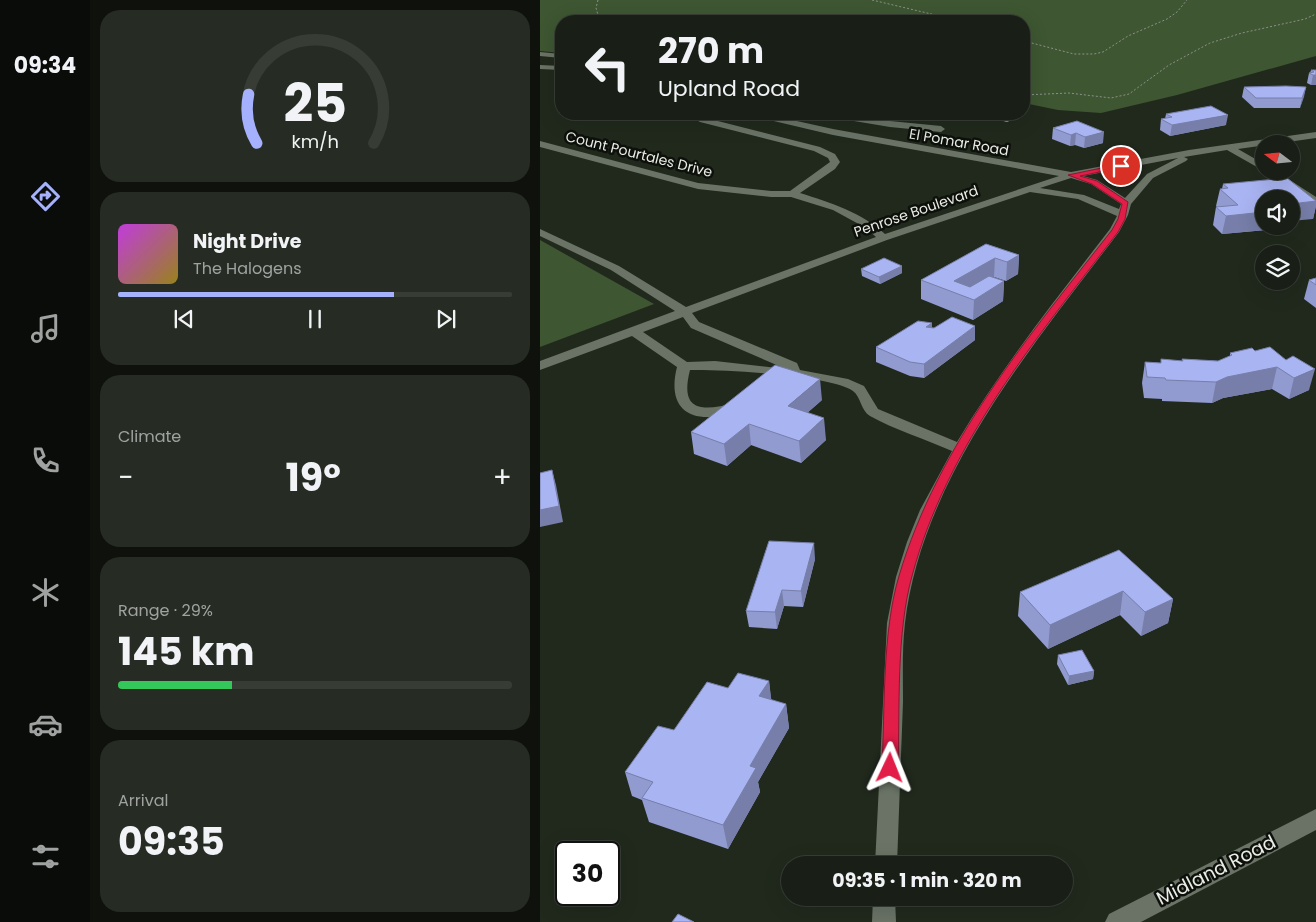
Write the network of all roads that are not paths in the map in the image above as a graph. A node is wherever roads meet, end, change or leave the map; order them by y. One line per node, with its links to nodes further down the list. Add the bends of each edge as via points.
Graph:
1 (540, 54): 2 (street)
2 (555, 55)
3 (540, 67): 4 (street)
4 (555, 68)
5 (703, 120): 17 (street, via 817,149 832,156 835,162 832,167)
6 (787, 120): 14 (street, El Pomar Road, via 852,136)
7 (866, 120): 8 (street)
8 (941, 129)
9 (1316, 135): 11 (street, Penrose Boulevard)
10 (540, 144): 17 (street, Count Pourtales Drive, via 698,186)
11 (1228, 147): 12 (street, Penrose Boulevard); 13 (street)
12 (1189, 154): 14 (street, Penrose Boulevard); 19 (street, via 1150,176)
13 (1255, 163)
14 (1071, 175): 16 (street, Penrose Boulevard); 19 (street, via 1094,182)
15 (1283, 180): 18 (street)
16 (1022, 190): 19 (street, via 1069,193); 21 (street, Penrose Boulevard)
17 (792, 194): 21 (street, Count Pourtales Drive, via 837,208 870,226)
18 (1316, 201)
19 (1124, 209): 28 (street, via 1115,230 1028,343)
20 (540, 232): 22 (street, via 615,268)
21 (883, 238): 22 (street, Penrose Boulevard)
22 (685, 312): 23 (street, Penrose Boulevard); 26 (street, via 695,325 792,366)
23 (633, 331): 24 (street, Penrose Boulevard); 25 (street)
24 (540, 366)
25 (684, 366): 26 (street, via 715,365 768,377); 27 (street, via 678,385 683,403 692,409 724,411)
26 (795, 374): 28 (street, via 829,378 859,389 873,412)
27 (749, 398)
28 (960, 449): 30 (street, via 915,542 896,623)
29 (1316, 819): 33 (street, Midland Road)
30 (886, 856)
31 (884, 906): 32 (street)
32 (884, 922)
33 (1117, 922)

